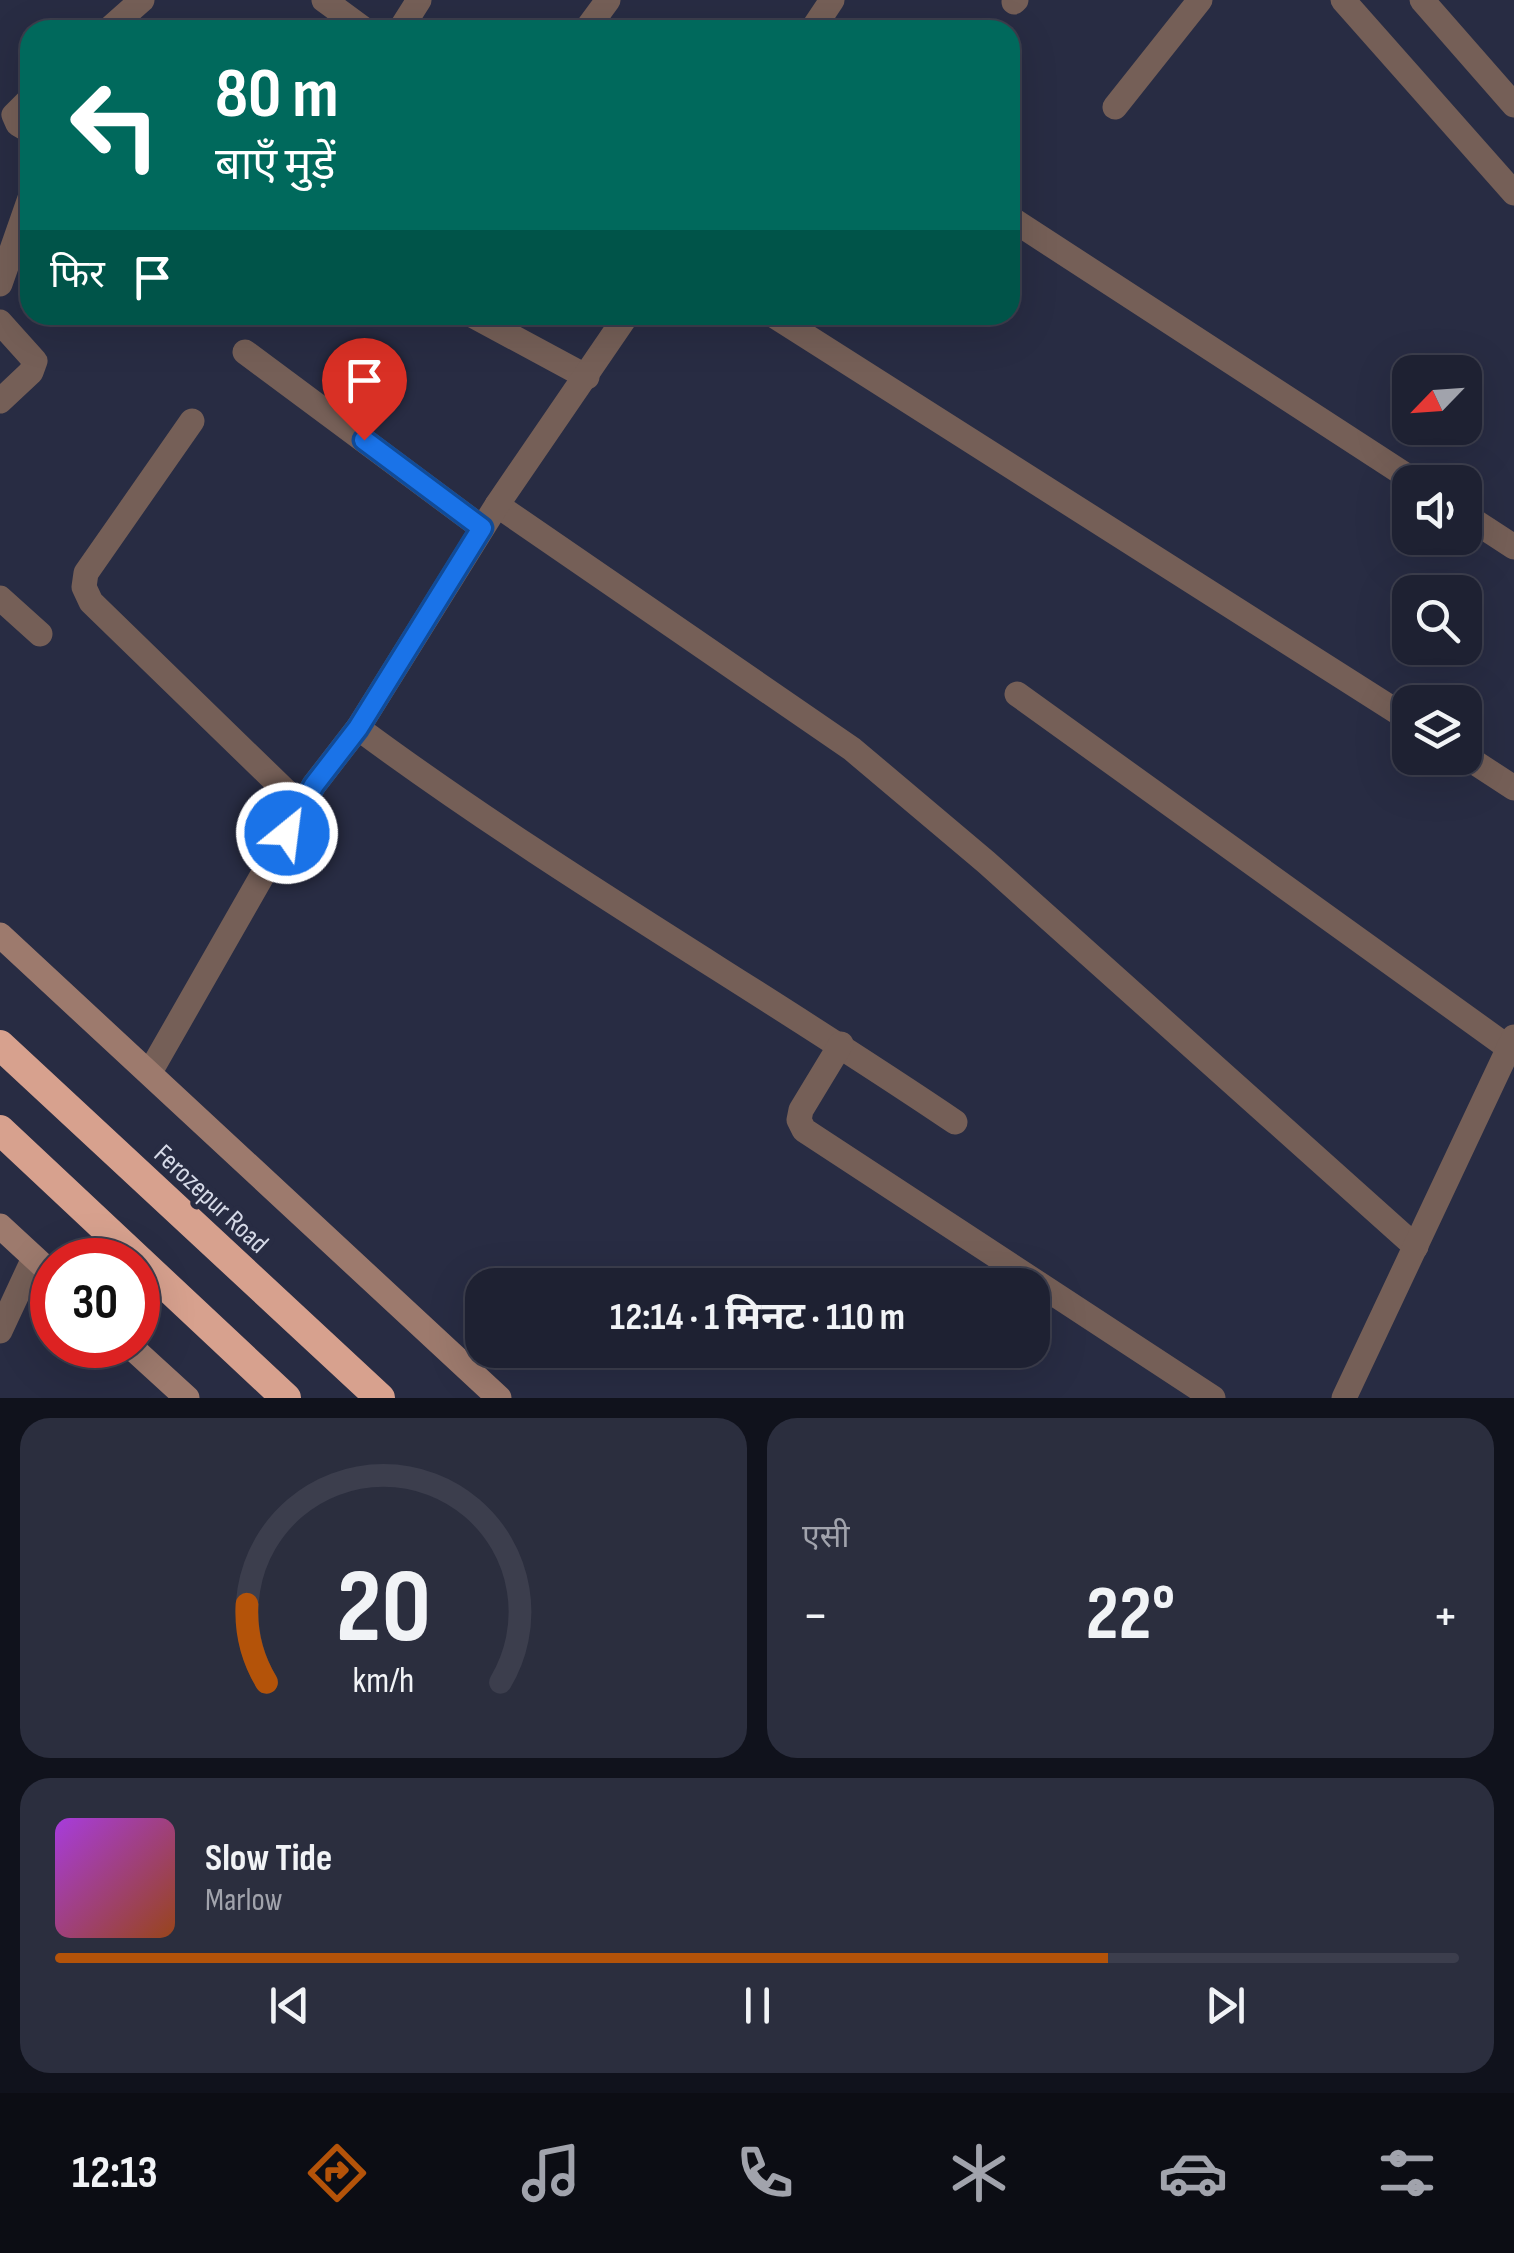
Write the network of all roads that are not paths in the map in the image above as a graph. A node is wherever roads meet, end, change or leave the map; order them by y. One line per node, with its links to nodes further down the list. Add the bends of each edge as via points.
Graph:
1 (142, 0): 6 (street)
2 (324, 0): 7 (street)
3 (1200, 0): 9 (street)
4 (1342, 0): 10 (street)
5 (1422, 0): 8 (street)
6 (119, 20)
7 (346, 20)
8 (1514, 105)
9 (1115, 108)
10 (1514, 192)
11 (1020, 225): 22 (street)
12 (20, 227): 13 (street)
13 (0, 284)
14 (0, 322): 20 (street, via 35,366)
15 (491, 325): 19 (street)
16 (621, 325): 19 (street)
17 (793, 325): 30 (street)
18 (244, 352): 25 (street)
19 (587, 377): 23 (street)
20 (0, 401)
21 (192, 421): 34 (street, via 86,574 84,587 91,602)
22 (1392, 466)
23 (497, 505): 25 (street); 43 (street, via 852,748)
24 (1482, 526): 26 (street)
25 (482, 528): 31 (street)
26 (1514, 548)
27 (0, 598): 28 (street)
28 (40, 634)
29 (1017, 694): 36 (street)
30 (1392, 708)
31 (358, 728): 34 (street); 37 (street, via 555,867)
32 (1482, 767): 33 (street)
33 (1514, 788)
34 (302, 807): 39 (street)
35 (0, 935): 39 (main road)
36 (1511, 1042): 43 (street)
37 (841, 1044): 40 (street); 52 (street, via 800,1110 804,1130)
38 (0, 1046): 50 (highway, Ferozepur Road)
39 (150, 1072): 51 (main road)
40 (955, 1122)
41 (0, 1130): 49 (highway)
42 (0, 1226): 44 (main road)
43 (1416, 1248): 53 (street)
44 (30, 1254)
45 (30, 1285): 46 (street)
46 (0, 1330)
47 (154, 1368): 48 (main road)
48 (186, 1398)
49 (286, 1398)
50 (380, 1398)
51 (499, 1398)
52 (1213, 1398)
53 (1344, 1398)

